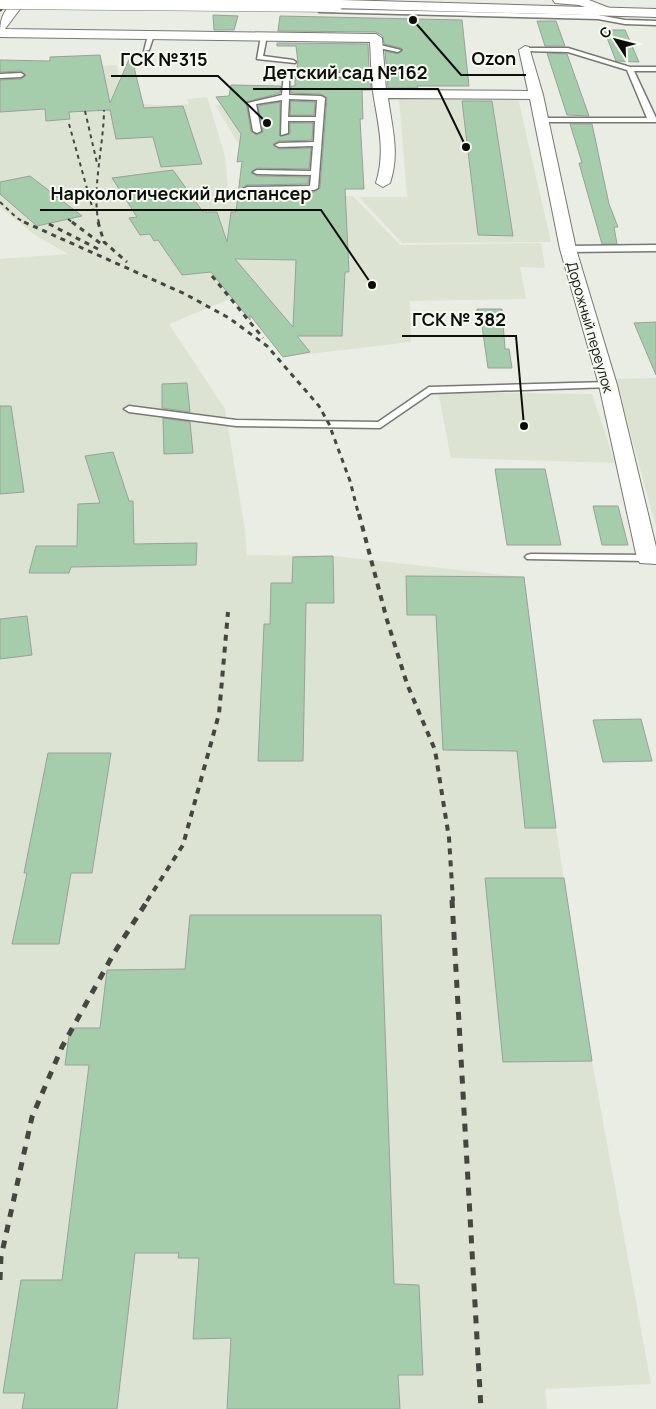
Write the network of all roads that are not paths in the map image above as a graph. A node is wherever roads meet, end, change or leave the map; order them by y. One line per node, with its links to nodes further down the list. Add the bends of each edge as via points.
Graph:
1 (263, 0): 6 (lane)
2 (560, 0): 7 (street, via 580,1)
3 (0, 1): 7 (main road, bridge)
4 (21, 3): 5 (lane); 10 (street)
5 (110, 3): 6 (lane)
6 (260, 10): 9 (lane, via 598,17 625,22)
7 (611, 11): 8 (main road)
8 (656, 13)
9 (656, 22)
10 (0, 28)
11 (0, 33): 12 (street)
12 (151, 35): 13 (street); 15 (lane)
13 (264, 36): 14 (street); 18 (lane, via 259,58)
14 (376, 38): 16 (lane); 22 (street)
15 (146, 50)
16 (398, 50)
17 (525, 50): 19 (lane, via 568,50); 26 (street, Дорожный переулок)
18 (293, 62)
19 (630, 69): 20 (lane); 31 (lane)
20 (656, 69)
21 (21, 75): 23 (lane)
22 (378, 75): 24 (lane); 25 (street)
23 (0, 76)
24 (321, 86): 27 (lane); 27 (lane, via 286,74); 29 (lane)
25 (380, 94): 26 (street); 38 (street, via 390,144 389,168)
26 (536, 95): 30 (street, Дорожный переулок)
27 (284, 97): 28 (lane); 32 (lane, via 252,103)
28 (284, 119): 29 (lane); 33 (lane)
29 (318, 119): 34 (lane)
30 (542, 120): 31 (lane); 41 (street, Дорожный переулок)
31 (654, 120)
32 (257, 131)
33 (284, 133)
34 (317, 144): 35 (lane); 37 (lane)
35 (278, 145)
36 (257, 172): 37 (lane)
37 (315, 173): 39 (lane, via 314,188)
38 (384, 182)
39 (247, 188)
40 (656, 248): 41 (lane)
41 (568, 249): 42 (street, Дорожный переулок)
42 (608, 385): 43 (lane, via 429,390 380,425 236,423); 45 (street, Дорожный переулок)
43 (129, 409)
44 (531, 557): 45 (lane)
45 (652, 558)

